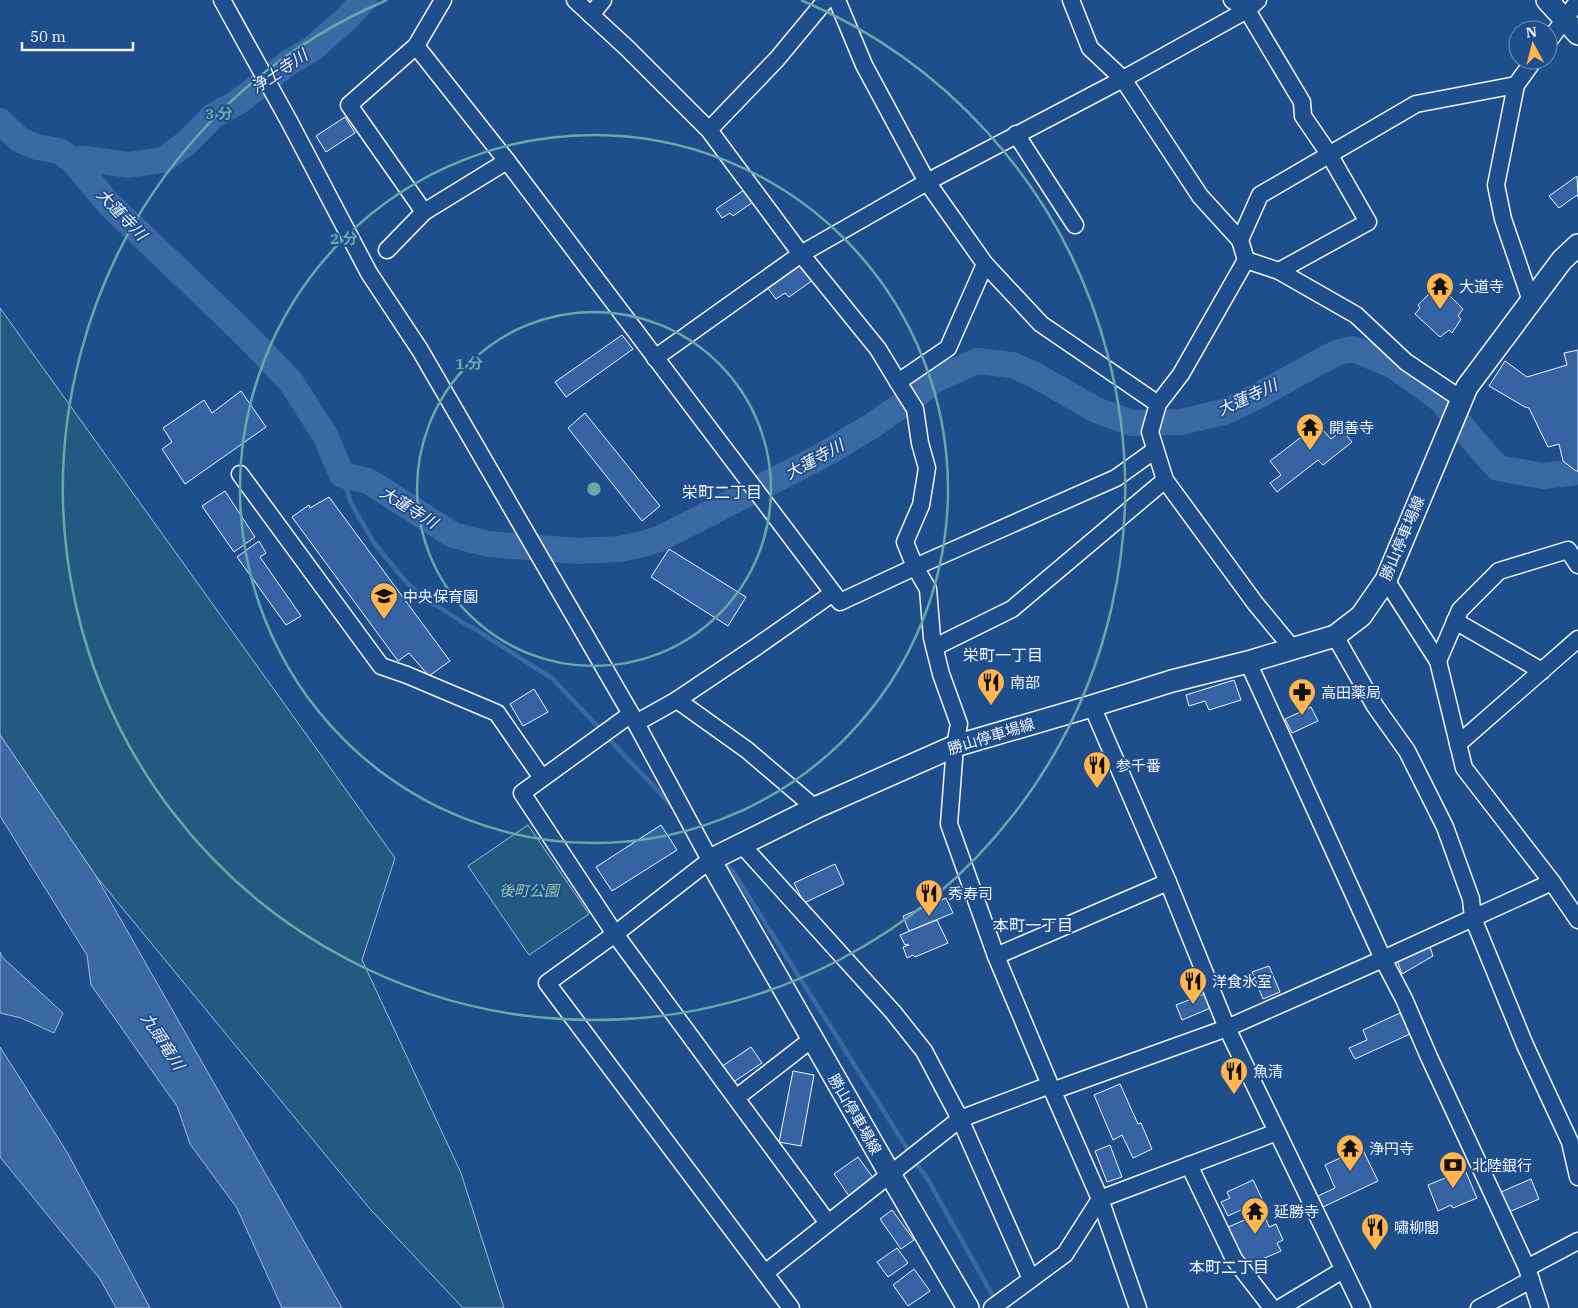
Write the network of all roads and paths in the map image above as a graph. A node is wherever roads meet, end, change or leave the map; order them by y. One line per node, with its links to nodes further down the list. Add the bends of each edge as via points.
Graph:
1 (222, 0): 55 (street, via 369,273 420,350)
2 (443, 0): 15 (street)
3 (575, 0): 12 (street)
4 (603, 0): 12 (street)
5 (826, 0): 19 (street, via 777,59)
6 (837, 0): 23 (street, via 864,65)
7 (1072, 0): 17 (street, via 1090,48)
8 (1232, 0): 11 (street)
9 (1547, 0): 13 (main road)
10 (1578, 1): 13 (street)
11 (1252, 3): 17 (street); 21 (street, via 1302,102 1303,116)
12 (591, 15): 19 (street)
13 (1571, 27): 14 (street)
14 (1558, 35)
15 (416, 46): 22 (street); 24 (street, via 348,105)
16 (1527, 70): 18 (street)
17 (1123, 79): 20 (street); 26 (street, via 1200,196)
18 (1516, 85): 21 (street, via 1416,104); 33 (street, via 1496,185 1503,219)
19 (709, 130): 29 (street)
20 (1016, 134): 23 (street); 25 (street)
21 (1329, 154): 26 (street, via 1260,195); 32 (street, via 1368,222)
22 (507, 161): 24 (street); 34 (street)
23 (927, 182): 29 (street); 31 (street)
24 (424, 212): 28 (street)
25 (1075, 225)
26 (1240, 240): 30 (street)
27 (1578, 245): 33 (main road, 勝山停車場線, via 1562,260)
28 (387, 250)
29 (801, 254): 34 (street); 35 (street, via 878,349)
30 (1246, 260): 32 (street); 37 (street, via 1181,374)
31 (985, 264): 35 (street, via 948,348); 37 (street, via 1042,324)
32 (1279, 271): 36 (street, via 1356,315 1406,362)
33 (1531, 301): 36 (main road, 勝山停車場線, via 1466,387)
34 (655, 358): 44 (street)
35 (898, 382): 42 (street, via 914,409 927,468 921,505 905,542)
36 (1461, 399): 43 (main road, 勝山停車場線)
37 (1158, 404): 38 (street, via 1150,432)
38 (1155, 450): 40 (street); 42 (street, via 1116,478)
39 (240, 474): 58 (street, via 381,666 497,713)
40 (1165, 480): 48 (street, via 1012,609); 49 (street, via 1255,603)
41 (1578, 565): 45 (street, via 1568,550 1499,571 1460,610)
42 (914, 566): 44 (street); 48 (street, via 928,589)
43 (1386, 580): 46 (main road, 勝山停車場線, via 1361,616); 50 (street)
44 (837, 597): 53 (street)
45 (1455, 621): 50 (street); 52 (street)
46 (1335, 636): 49 (main road, 勝山停車場線); 64 (street, via 1375,706 1407,751 1446,827 1471,899)
47 (1578, 639): 52 (street)
48 (935, 647): 57 (street, via 959,724)
49 (1293, 649): 51 (main road, 勝山停車場線)
50 (1438, 661): 56 (street)
51 (1248, 662): 54 (main road, 勝山停車場線); 68 (street)
52 (1542, 671): 56 (street)
53 (677, 700): 55 (street); 59 (street, via 746,750)
54 (1092, 706): 57 (main road, 勝山停車場線); 62 (street)
55 (633, 719): 58 (street); 61 (street)
56 (1458, 744): 63 (street, via 1464,768)
57 (955, 746): 59 (main road, 勝山停車場線); 67 (street, via 948,824)
58 (542, 778): 66 (street, via 522,793)
59 (815, 808): 60 (main road, 勝山停車場線)
60 (741, 844): 61 (main road, 勝山停車場線); 73 (street, via 924,1050)
61 (710, 860): 66 (street); 70 (main road, 勝山停車場線)
62 (1168, 882): 67 (street); 69 (street)
63 (1552, 882): 64 (street); 65 (street)
64 (1474, 918): 68 (street); 77 (street, via 1525,1045 1570,1142)
65 (1578, 920)
66 (615, 934): 72 (street); 82 (street, via 547,983)
67 (996, 956): 71 (street)
68 (1383, 960): 69 (street); 83 (street, via 1404,999)
69 (1227, 1028): 71 (street); 74 (street)
70 (812, 1039): 72 (street); 76 (main road, 勝山停車場線)
71 (1051, 1088): 73 (street); 78 (street)
72 (736, 1098): 79 (street)
73 (960, 1119): 76 (street); 84 (street)
74 (1277, 1132): 75 (street); 81 (street)
75 (1189, 1165): 78 (street); 89 (street, via 1234,1259)
76 (890, 1174): 79 (street); 86 (main road, 勝山停車場線)
77 (1578, 1177)
78 (1100, 1199): 84 (street, via 1065,1254); 88 (street)
79 (828, 1223): 82 (street)
80 (1578, 1241): 83 (street)
81 (1343, 1270): 90 (street); 91 (street)
82 (765, 1273): 85 (street)
83 (1529, 1274): 92 (street); 93 (street)
84 (1031, 1280): 87 (street)
85 (791, 1308)
86 (968, 1308)
87 (992, 1308)
88 (1138, 1308)
89 (1272, 1308)
90 (1280, 1308)
91 (1362, 1308)
92 (1479, 1308)
93 (1540, 1308)

